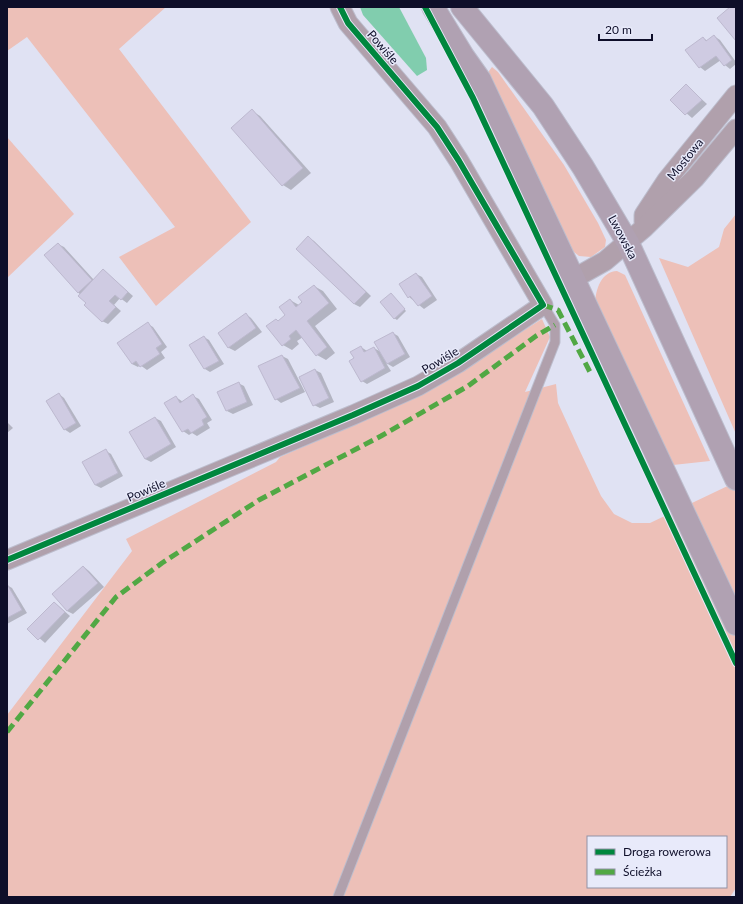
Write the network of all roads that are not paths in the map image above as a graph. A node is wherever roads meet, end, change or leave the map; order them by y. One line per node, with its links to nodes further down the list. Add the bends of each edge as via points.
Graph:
1 (340, 7): 10 (street, Powiśle, via 348,23 437,127)
2 (433, 7): 4 (main road, Lwowska)
3 (467, 13): 4 (main road, Lwowska, via 479,49); 8 (main road, Lwowska, via 543,106)
4 (480, 80): 9 (main road, Lwowska)
5 (736, 95): 7 (street, Mostowa, via 667,180 644,215)
6 (736, 130): 7 (street, Mostowa, via 695,178)
7 (644, 228): 8 (street, Mostowa)
8 (628, 243): 9 (street, Mostowa, via 605,261); 11 (main road, Lwowska)
9 (573, 279): 13 (main road, Lwowska)
10 (543, 305): 12 (street, Powiśle, via 458,363 418,386); 14 (lane, via 555,325 555,342)
11 (736, 479)
12 (7, 560)
13 (736, 624)
14 (338, 897)

